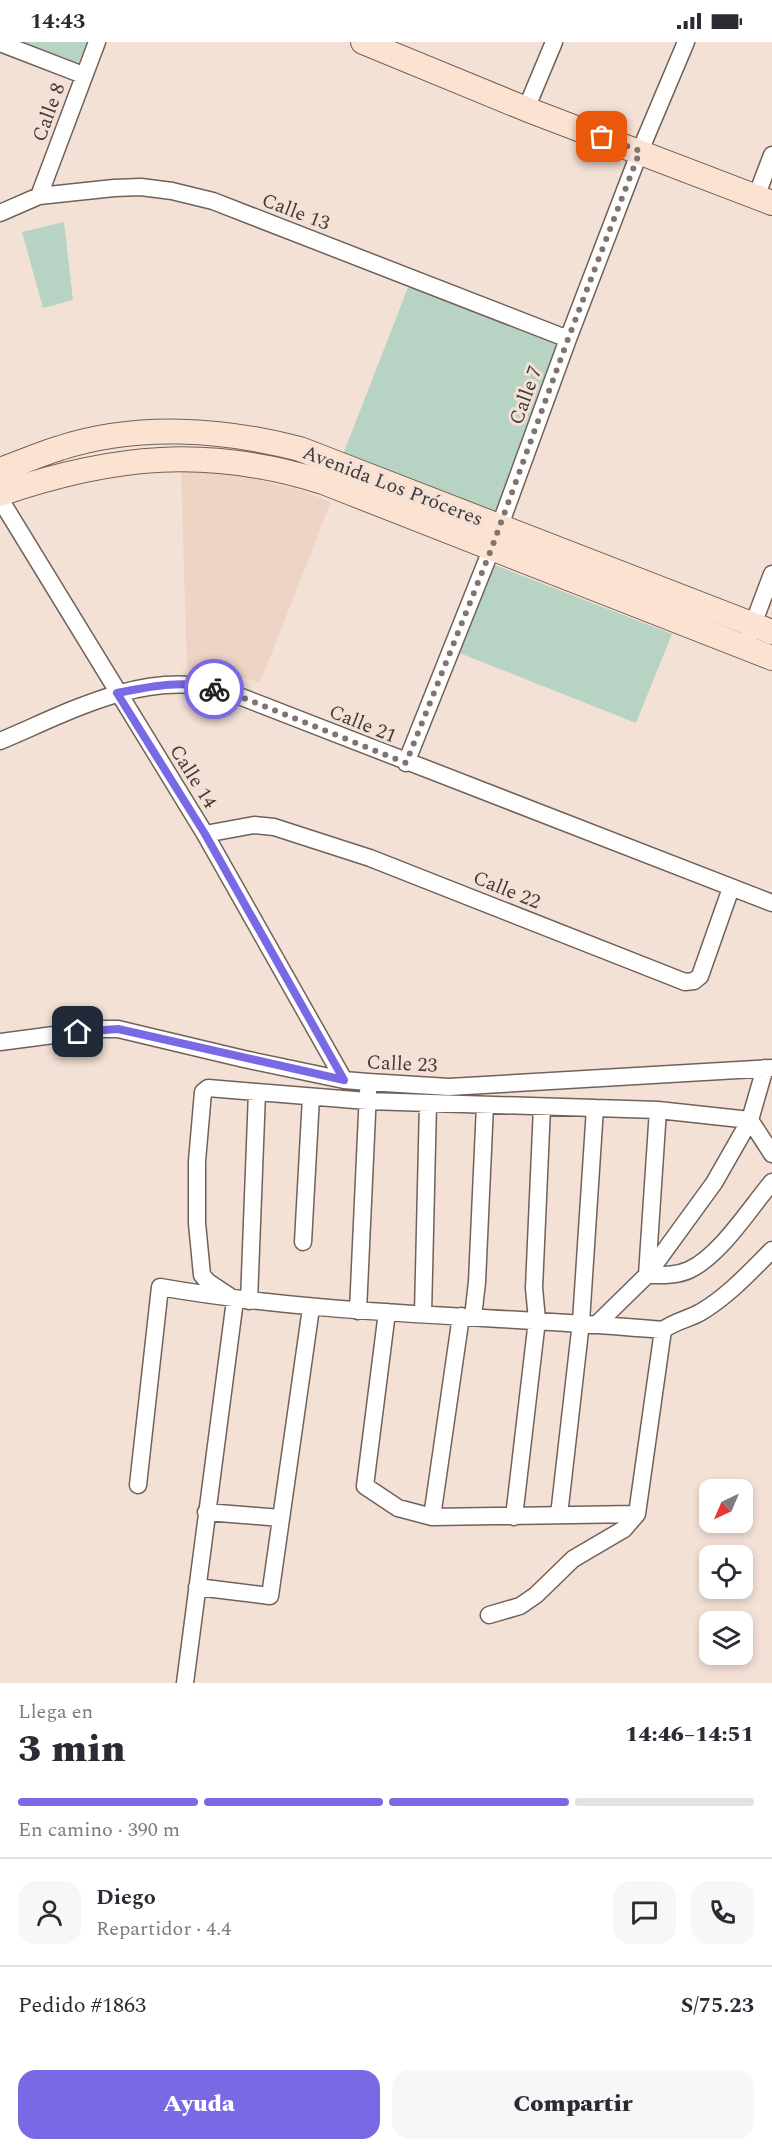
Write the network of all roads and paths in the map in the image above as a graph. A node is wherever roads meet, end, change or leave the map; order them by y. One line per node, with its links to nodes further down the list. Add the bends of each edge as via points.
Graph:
1 (97, 42): 6 (street, Calle 8)
2 (363, 42): 7 (main road)
3 (554, 42): 7 (street)
4 (686, 42): 8 (street, Calle 7)
5 (0, 43): 6 (street)
6 (83, 75): 10 (street, Calle 8)
7 (526, 109): 8 (main road)
8 (640, 151): 11 (main road); 13 (street, Calle 7)
9 (772, 155): 11 (street)
10 (39, 196): 12 (street, Calle 13); 13 (street, Calle 13, via 141,187 213,201)
11 (764, 200)
12 (0, 213)
13 (568, 339): 17 (street, Calle 7)
14 (0, 470): 17 (main road, Avenida Los Próceres, via 61,447 137,433 213,433 300,449)
15 (0, 494): 18 (main road, Avenida Los Próceres, via 108,464 185,457 246,463 323,482)
16 (0, 499): 23 (street, Calle 14)
17 (500, 527): 18 (street, Calle 7); 20 (main road, Avenida Los Próceres)
18 (491, 550): 21 (main road, Avenida Los Próceres); 25 (street, Calle 7)
19 (772, 574): 20 (street)
20 (762, 628): 21 (street)
21 (744, 647): 22 (main road, Avenida Los Próceres)
22 (772, 658)
23 (117, 693): 24 (street, Calle 21); 25 (street, Calle 21, via 152,687 208,687); 26 (street, Calle 14)
24 (0, 741)
25 (406, 763): 27 (street, Calle 21)
26 (205, 834): 27 (street, Calle 22, via 254,825 274,827 370,858 685,982 700,976); 31 (street, Calle 14)
27 (732, 888): 28 (street, Calle 21)
28 (772, 903)
29 (0, 1042): 31 (street, Calle 23, via 118,1029)
30 (769, 1068): 32 (street, Calle 23, via 449,1086); 41 (street)
31 (344, 1080): 32 (street, Calle 23)
32 (368, 1082): 35 (street)
33 (257, 1092): 34 (street); 47 (street); 47 (street, via 208,1088 203,1092 196,1161 202,1275)
34 (311, 1097): 35 (street); 44 (street)
35 (367, 1101): 36 (street); 49 (street)
36 (428, 1103): 37 (street); 51 (street)
37 (485, 1105): 38 (street); 52 (street, via 477,1282)
38 (542, 1107): 39 (street); 53 (street, via 534,1288)
39 (595, 1108): 40 (street); 54 (street)
40 (658, 1110): 41 (street); 46 (street)
41 (750, 1120): 42 (street); 46 (street, via 714,1183)
42 (772, 1154)
43 (772, 1182): 46 (street, via 709,1256 689,1270)
44 (303, 1242)
45 (772, 1250): 55 (street, via 708,1307)
46 (647, 1275): 54 (street)
47 (242, 1301): 48 (street); 56 (street, via 160,1287); 57 (street)
48 (311, 1308): 49 (street); 62 (street)
49 (358, 1311): 50 (street)
50 (387, 1312): 51 (street); 61 (street, via 365,1486 398,1508)
51 (423, 1314): 52 (street)
52 (467, 1316): 53 (street); 61 (street)
53 (537, 1320): 54 (street); 60 (street)
54 (589, 1323): 55 (street); 59 (street)
55 (663, 1330): 58 (street)
56 (138, 1485)
57 (206, 1512): 62 (street); 63 (street)
58 (637, 1514): 59 (street); 64 (street, via 624,1529 573,1559 520,1606)
59 (559, 1515): 60 (street)
60 (513, 1516): 61 (street)
61 (432, 1517)
62 (281, 1518): 63 (street, via 270,1596)
63 (197, 1587): 65 (street)
64 (489, 1615)
65 (185, 1683)

